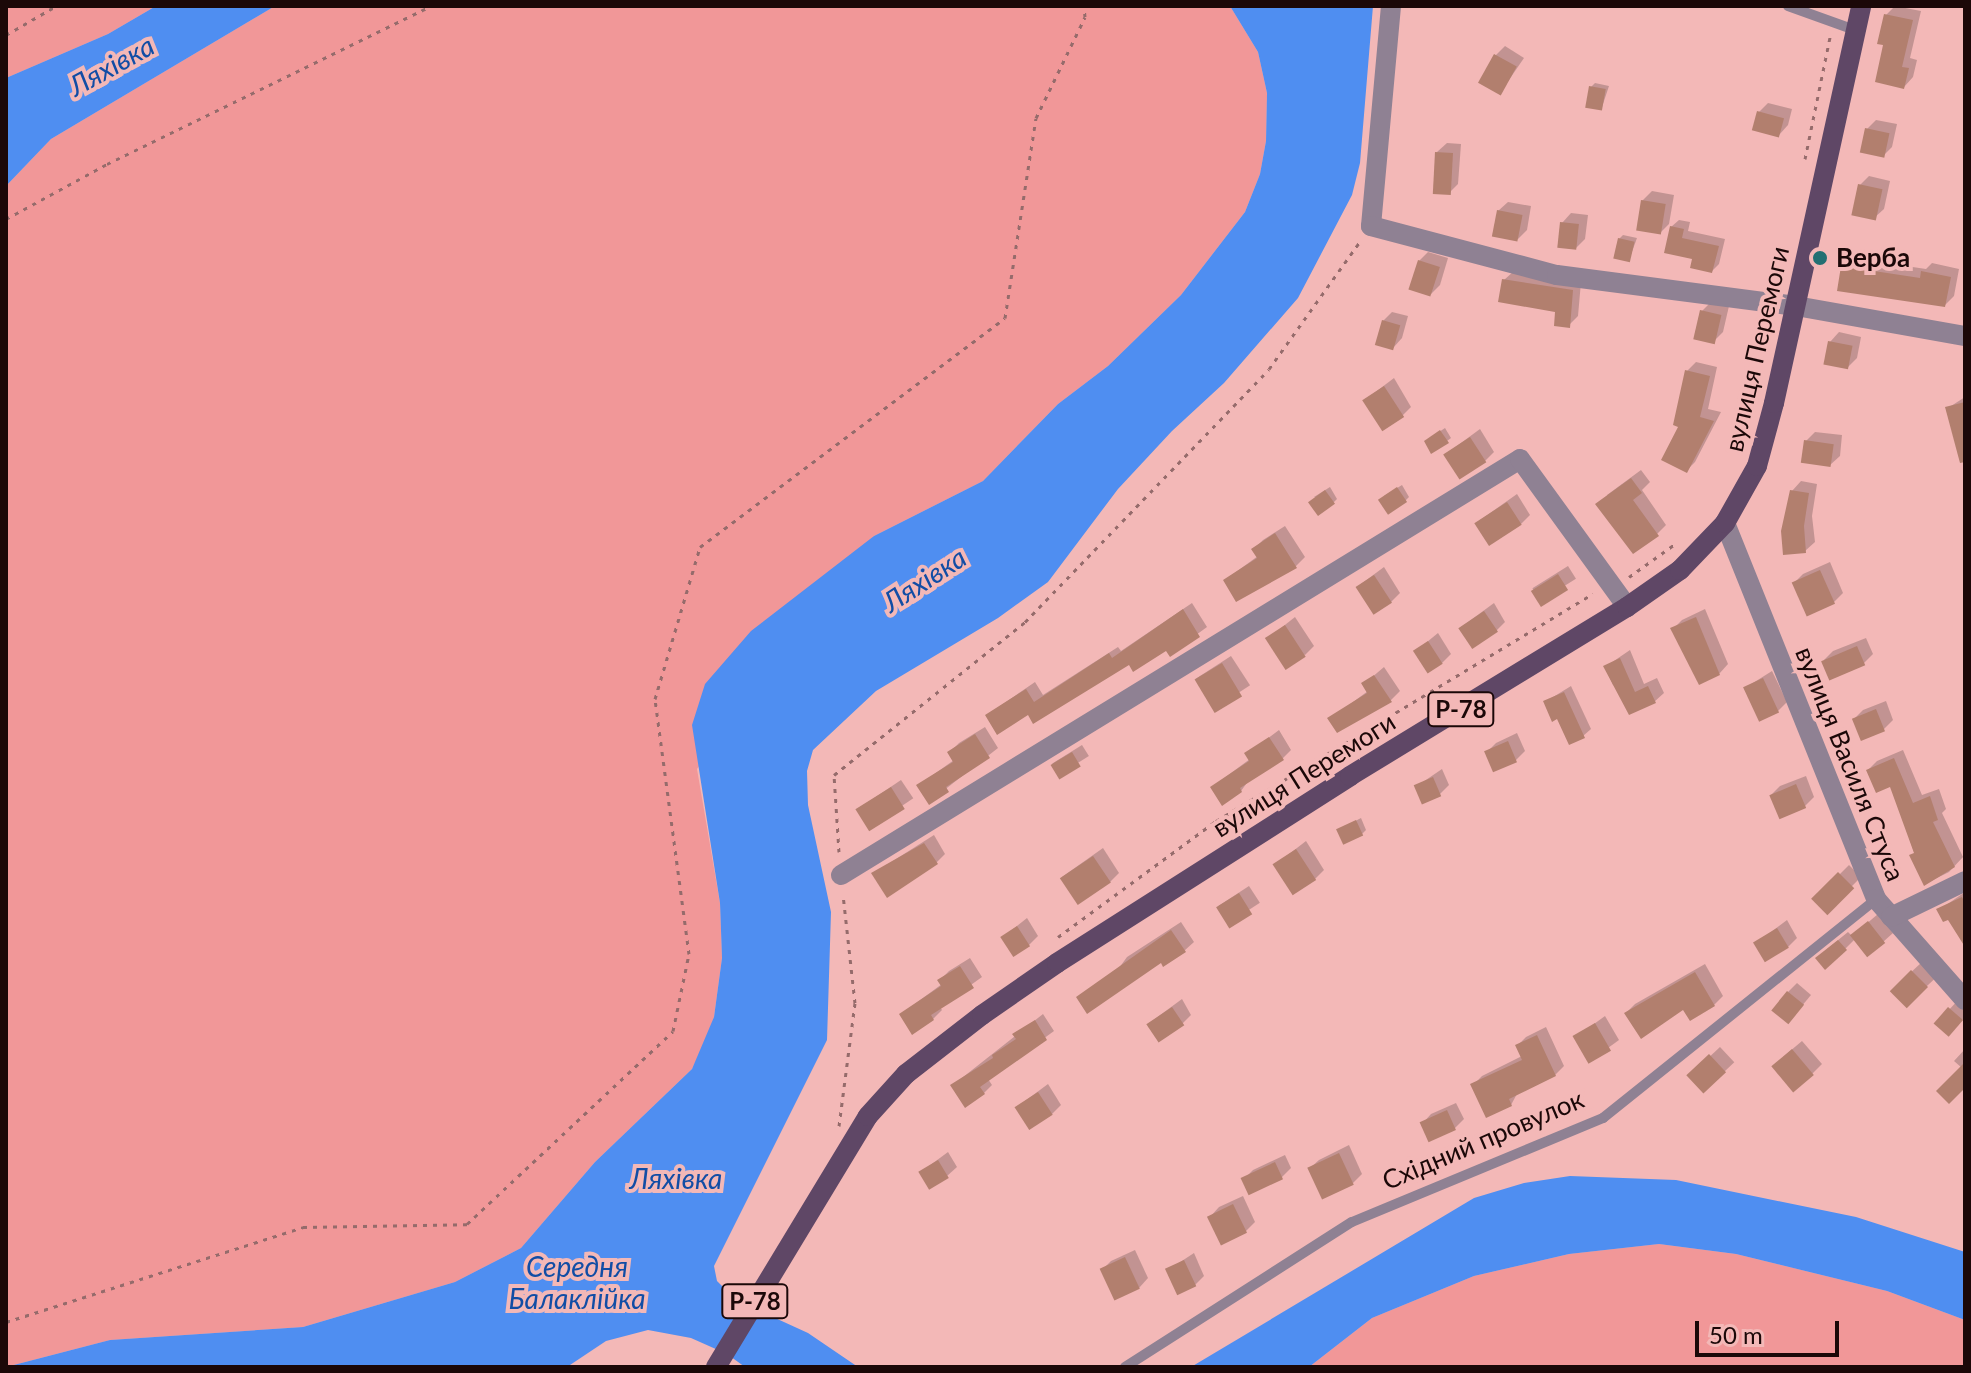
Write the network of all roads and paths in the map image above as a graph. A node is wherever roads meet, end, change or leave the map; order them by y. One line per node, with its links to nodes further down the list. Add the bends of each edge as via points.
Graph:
1 (56, 6): 9 (path)
2 (431, 6): 11 (path)
3 (1084, 6): 26 (path, via 1085,17 1036,118 1005,318 700,547 655,699 689,954 673,1031 467,1224 303,1227)
4 (1391, 6): 12 (street)
5 (1788, 6): 7 (lane)
6 (1861, 6): 8 (main road, вулиця Перемоги / Р-78)
7 (1833, 23): 8 (lane); 10 (path)
8 (1855, 30): 13 (main road, вулиця Перемоги / Р-78)
9 (6, 35)
10 (1804, 164)
11 (6, 219)
12 (1371, 226): 13 (street, via 1557,275); 19 (path, via 1269,369 1025,622 834,775)
13 (1796, 306): 14 (street); 15 (main road, вулиця Перемоги / Р-78, via 1757,466)
14 (1965, 336)
15 (1725, 523): 18 (main road, вулиця Перемоги / Р-78, via 1680,570); 21 (street, вулиця Василя Стуса)
16 (1687, 535): 17 (path, via 1636,573)
17 (1611, 584): 18 (street); 19 (street, via 1520,459); 23 (path, via 1216,821)
18 (1627, 607): 25 (main road, вулиця Перемоги / Р-78, via 1336,785 982,1015 906,1074 868,1116)
19 (841, 875): 25 (path, via 855,1003)
20 (1965, 881): 22 (street)
21 (1876, 899): 22 (street, вулиця Василя Стуса); 28 (lane, Східний провулок, via 1603,1118 1352,1222)
22 (1891, 917): 24 (street, вулиця Василя Стуса)
23 (1048, 945)
24 (1965, 1000)
25 (833, 1170): 27 (main road, вулиця Перемоги / Р-78)
26 (6, 1322)
27 (716, 1367)
28 (1125, 1367)

